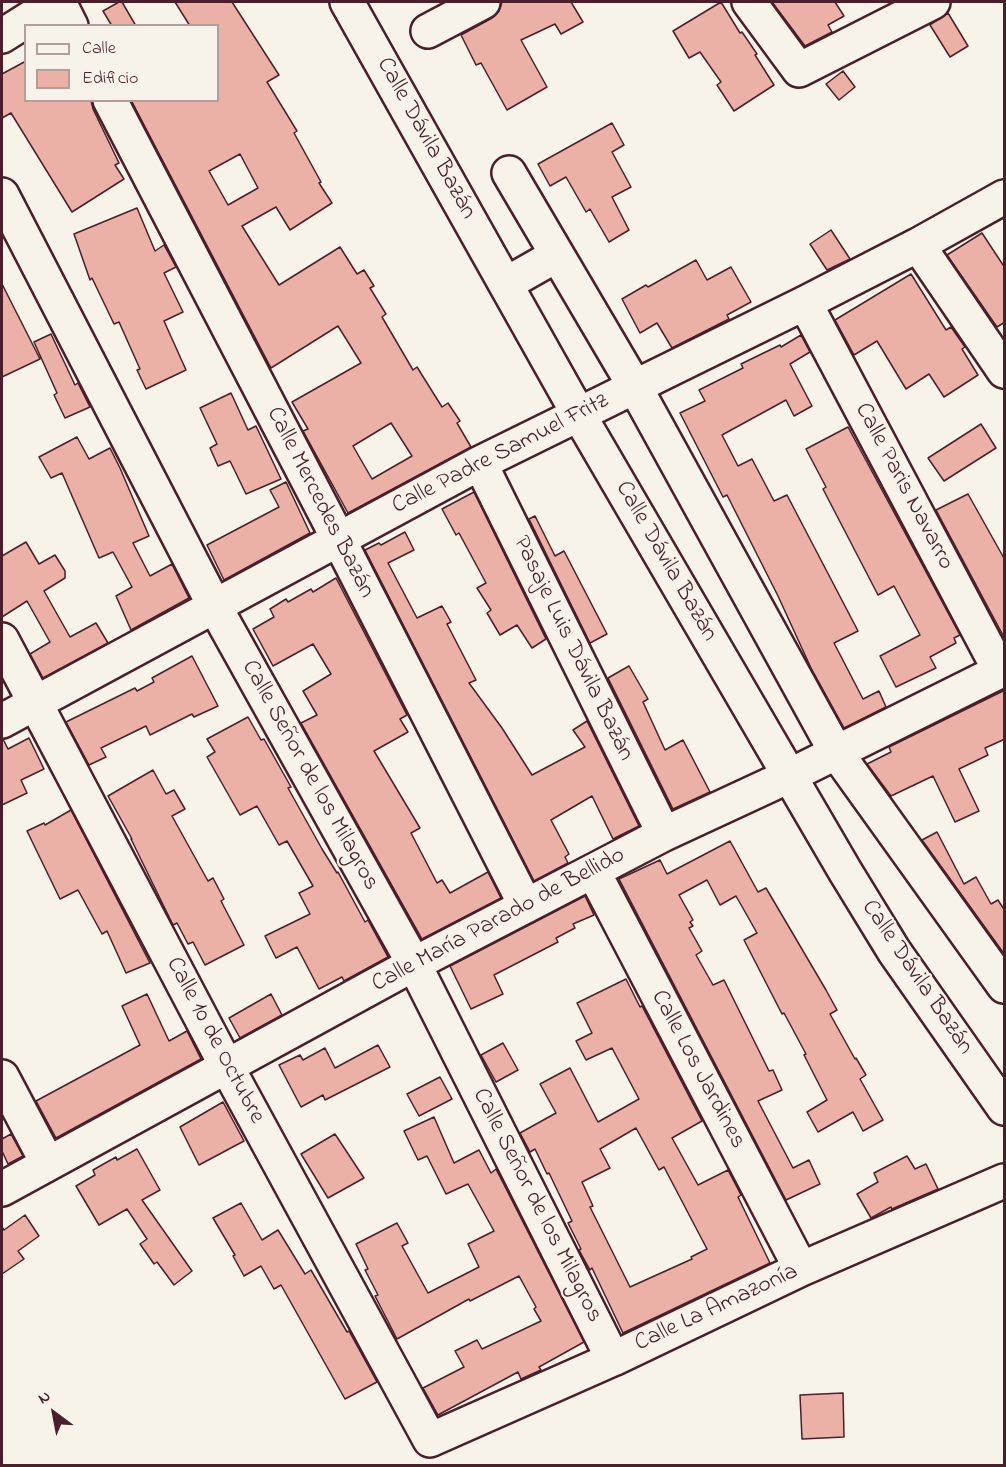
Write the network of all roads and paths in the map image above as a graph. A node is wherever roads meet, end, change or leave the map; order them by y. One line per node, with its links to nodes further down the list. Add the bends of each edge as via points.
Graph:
1 (57, 2): 6 (street); 8 (street)
2 (347, 2): 15 (street, Calle Dávila Bazán)
3 (483, 2): 7 (street)
4 (749, 2): 5 (street, via 799,70)
5 (933, 2)
6 (70, 24)
7 (428, 31)
8 (2, 36)
9 (111, 102): 21 (street, Calle Mercedes Bazán)
10 (509, 172): 14 (street)
11 (2, 195): 22 (street, Calle Señor de los Milagros)
12 (1005, 197): 13 (street, Calle Padre Samuel Fritz)
13 (918, 245): 16 (street, Calle Padre Samuel Fritz); 17 (street)
14 (557, 255): 15 (street); 18 (street)
15 (506, 284): 19 (street, Calle Dávila Bazán)
16 (805, 303): 18 (street, Calle Padre Samuel Fritz); 24 (street, Calle Paris Navarro)
17 (1005, 371)
18 (635, 387): 19 (street, Calle Padre Samuel Fritz); 27 (street)
19 (579, 415): 20 (street, Calle Padre Samuel Fritz); 28 (street, Calle Dávila Bazán)
20 (480, 463): 21 (street, Calle Padre Samuel Fritz); 29 (street, Pasaje Luis Dávila Bazán)
21 (339, 540): 22 (street, Calle Padre Samuel Fritz); 31 (street, Calle Mercedes Bazán)
22 (215, 607): 25 (street, Calle Padre Samuel Fritz); 32 (street, Calle Señor de los Milagros)
23 (2, 640): 25 (street, Calle 10 de Octubre)
24 (1002, 670): 27 (street, Calle María Parado de Bellido)
25 (36, 704): 26 (street, Calle Padre Samuel Fritz); 34 (street, Calle 10 de Octubre)
26 (2, 721)
27 (836, 752): 28 (street, Calle María Parado de Bellido); 33 (street)
28 (789, 776): 29 (street, Calle María Parado de Bellido); 36 (street, Calle Dávila Bazán, via 894,951)
29 (664, 834): 30 (street, Calle María Parado de Bellido)
30 (593, 871): 31 (street, Calle María Parado de Bellido); 40 (street, Calle Los Jardines)
31 (526, 906): 32 (street, Calle María Parado de Bellido)
32 (414, 964): 34 (street, Calle María Parado de Bellido); 41 (street, Calle Señor de los Milagros)
33 (1005, 986)
34 (227, 1066): 37 (street, Calle María Parado de Bellido); 42 (street, Calle 10 de Octubre)
35 (2, 1077): 37 (street)
36 (1005, 1108)
37 (48, 1164): 39 (street, Calle María Parado de Bellido)
38 (1005, 1181): 40 (street, Calle La Amazonía)
39 (2, 1189)
40 (801, 1269): 41 (street, Calle La Amazonía)
41 (613, 1359): 42 (street, Calle La Amazonía)
42 (430, 1440)

